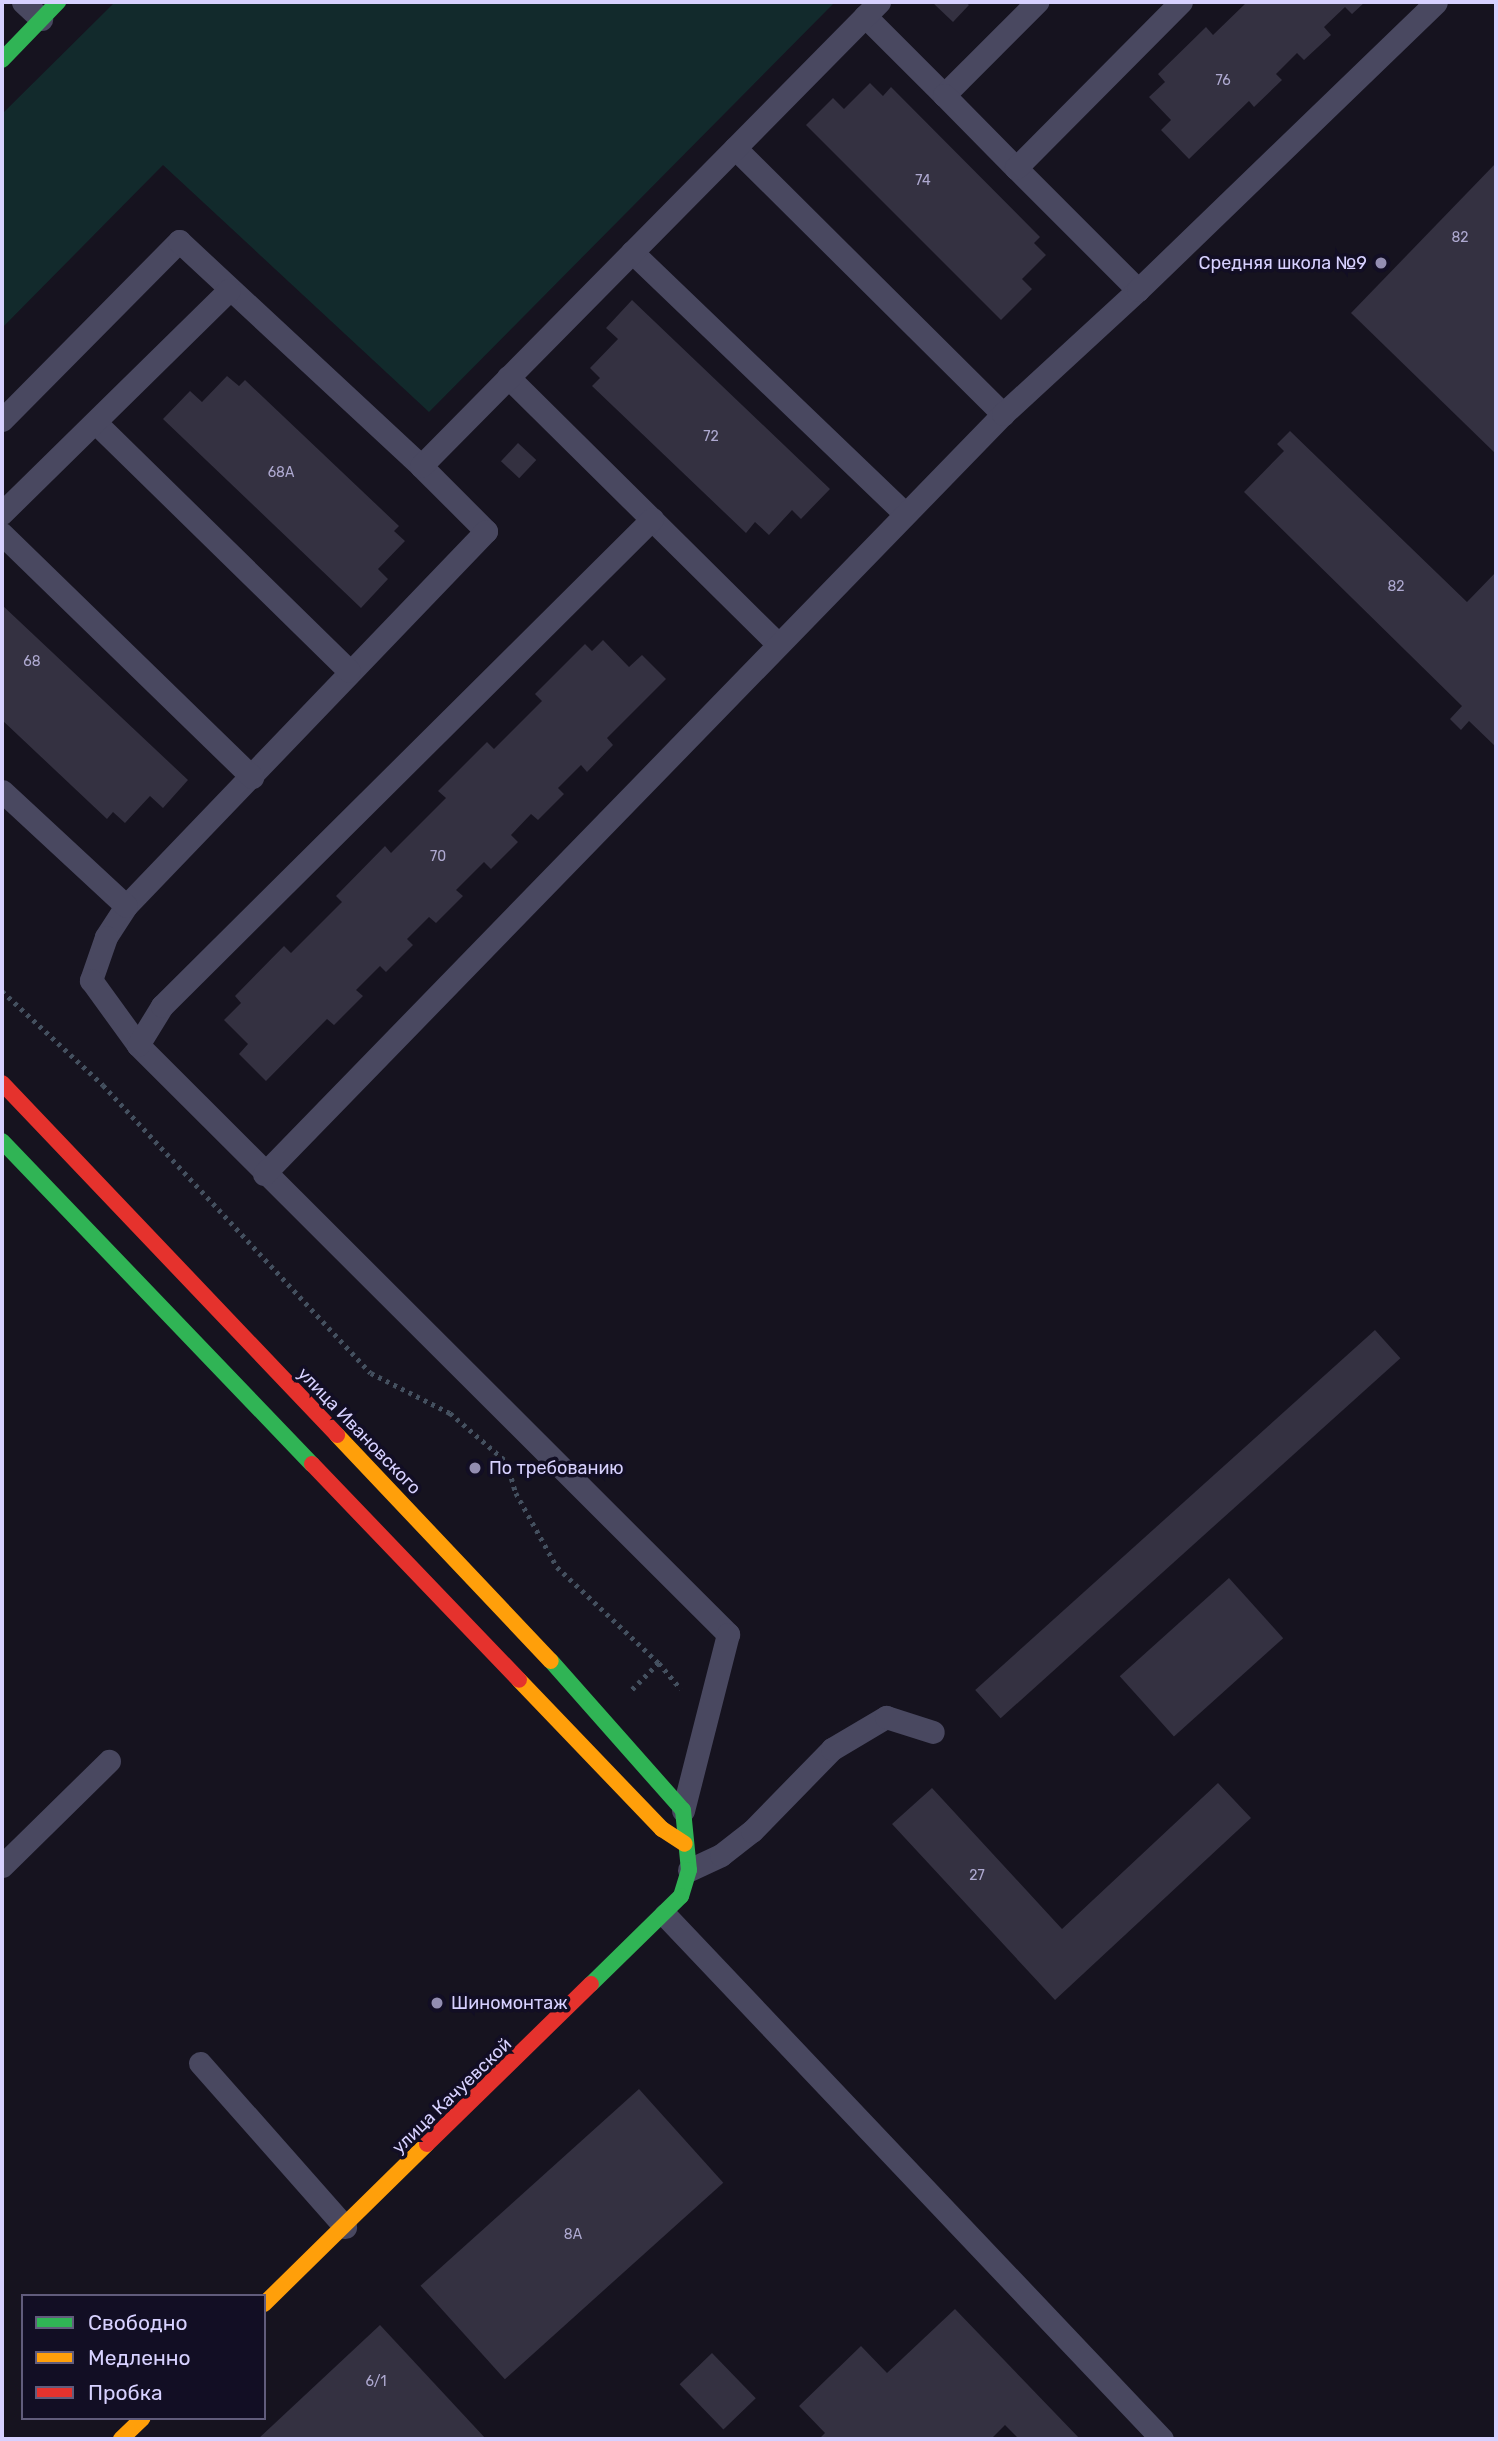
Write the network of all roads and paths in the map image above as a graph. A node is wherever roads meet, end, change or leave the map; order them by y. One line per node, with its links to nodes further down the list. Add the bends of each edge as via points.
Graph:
1 (23, 2): 7 (lane)
2 (58, 2): 7 (street)
3 (1037, 2): 9 (lane)
4 (1181, 2): 11 (lane)
5 (1436, 2): 14 (lane)
6 (872, 9): 9 (lane); 10 (lane)
7 (41, 19): 8 (street)
8 (2, 60)
9 (944, 95): 11 (lane)
10 (735, 148): 12 (lane); 16 (lane)
11 (1016, 168): 14 (lane)
12 (632, 252): 15 (lane); 21 (lane)
13 (229, 290): 17 (lane, via 179,241); 18 (lane); 19 (lane)
14 (1138, 290): 16 (lane)
15 (508, 377): 19 (lane); 22 (lane)
16 (1003, 414): 21 (lane)
17 (2, 420)
18 (96, 423): 20 (lane); 25 (lane)
19 (421, 466): 25 (lane, via 486,531)
20 (2, 513)
21 (905, 514): 24 (lane)
22 (652, 519): 24 (lane); 29 (lane, via 162,1006)
23 (2, 534): 26 (lane)
24 (778, 644): 32 (lane)
25 (349, 671): 26 (lane)
26 (251, 777): 28 (lane)
27 (2, 791): 28 (lane)
28 (126, 906): 29 (lane, via 106,937 91,980)
29 (138, 1045): 32 (lane)
30 (2, 1083): 35 (street, улица Ивановского, via 581,1692)
31 (2, 1141): 36 (street, via 662,1829)
32 (264, 1174): 35 (lane, via 728,1634)
33 (933, 1732): 38 (lane, via 886,1717 832,1749 752,1831 722,1855)
34 (108, 1761): 37 (lane)
35 (683, 1810): 36 (street)
36 (685, 1844): 38 (street)
37 (2, 1866)
38 (688, 1870): 39 (street, улица Качуевской, via 681,1896)
39 (665, 1915): 41 (street, улица Качуевской); 45 (lane)
40 (200, 2063): 41 (lane)
41 (345, 2227): 42 (street, улица Качуевской)
42 (266, 2302)
43 (142, 2420): 44 (street)
44 (121, 2439)
45 (1162, 2439)

